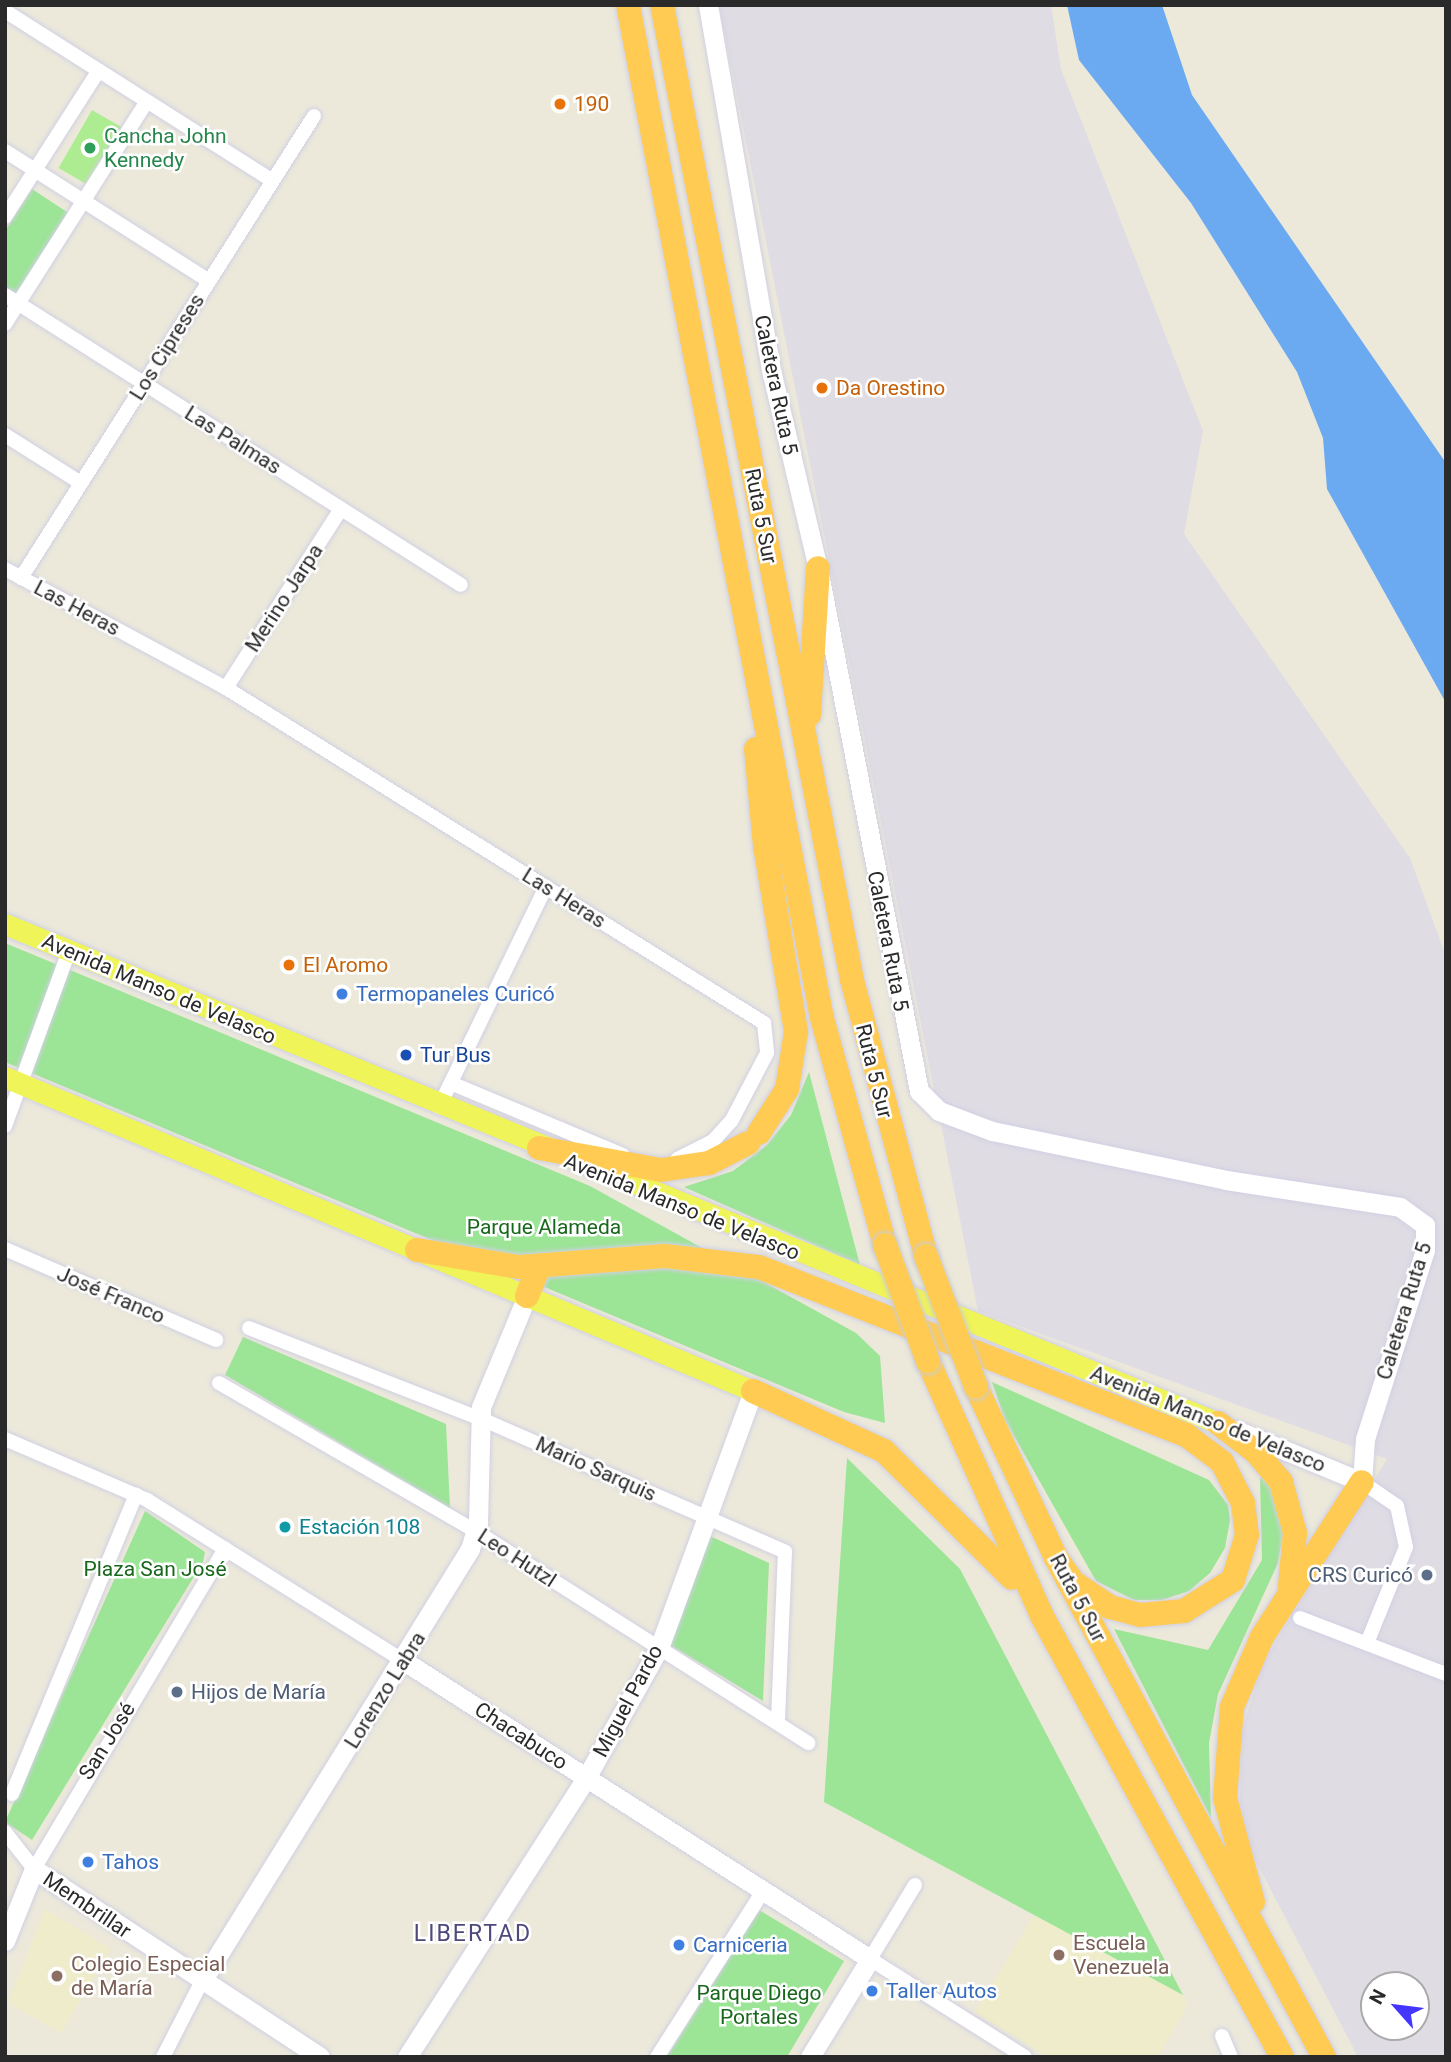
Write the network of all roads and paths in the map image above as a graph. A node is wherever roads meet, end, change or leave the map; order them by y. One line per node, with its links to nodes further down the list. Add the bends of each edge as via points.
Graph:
1 (628, 5): 25 (highway, Ruta 5 Sur)
2 (662, 5): 27 (highway, Ruta 5 Sur)
3 (708, 5): 21 (street, Caletera Ruta 5, via 772,374)
4 (5, 10): 5 (street)
5 (99, 70): 6 (street); 9 (street)
6 (147, 101): 10 (street); 11 (street)
7 (314, 116): 10 (street, Los Cipreses)
8 (5, 151): 9 (street)
9 (35, 170): 11 (street); 12 (street)
10 (273, 181): 13 (street, Los Cipreses)
11 (83, 201): 13 (street); 15 (street)
12 (5, 217)
13 (209, 281): 17 (street, Los Cipreses)
14 (5, 295): 15 (street, Las Palmas)
15 (18, 303): 16 (street); 17 (street, Las Palmas)
16 (5, 324)
17 (144, 383): 19 (street, Los Cipreses); 20 (street, Las Palmas)
18 (5, 435): 19 (street)
19 (81, 483): 23 (street, Los Cipreses)
20 (341, 509): 24 (street, Las Palmas); 26 (street, Merino Jarpa)
21 (818, 568): 27 (highway); 47 (street, Caletera Ruta 5, via 919,1091 939,1111 992,1131 1415,1213 1425,1225 1426,1242)
22 (5, 569): 23 (street, Las Heras)
23 (21, 578): 26 (street, Las Heras)
24 (461, 585)
25 (748, 636): 35 (highway, via 765,846 796,1032 787,1089 753,1138 709,1163 677,1169); 56 (highway, Ruta 5 Sur, bridge, via 825,1029 885,1245 928,1362)
26 (226, 688): 28 (street, Las Heras)
27 (808, 754): 54 (highway, Ruta 5 Sur, bridge, via 869,1055 926,1255 976,1387)
28 (546, 887): 32 (street); 32 (street, Las Heras, via 764,1023 767,1053 732,1119 713,1141 676,1159 631,1158)
29 (5, 924): 30 (main road, Avenida Manso de Velasco)
30 (69, 951): 31 (street); 33 (main road, Avenida Manso de Velasco)
31 (14, 1081): 34 (street); 37 (main road)
32 (453, 1084): 33 (street)
33 (439, 1107): 35 (main road, Avenida Manso de Velasco)
34 (5, 1126)
35 (539, 1148): 45 (main road, Avenida Manso de Velasco)
36 (5, 1249): 41 (street, José Franco)
37 (418, 1250): 38 (highway); 39 (main road)
38 (539, 1267): 39 (highway); 54 (highway, via 665,1256 759,1267 1185,1435 1222,1462 1243,1503 1244,1550 1233,1580 1184,1611 1140,1615 1110,1607 1073,1582)
39 (527, 1296): 43 (main road); 44 (street, Lorenzo Labra)
40 (249, 1328): 44 (street, Mario Sarquis)
41 (216, 1340)
42 (219, 1383): 52 (street, Leo Hutzl)
43 (753, 1391): 51 (street, Miguel Pardo); 56 (highway, via 884,1451 952,1512)
44 (479, 1418): 51 (street, Mario Sarquis); 52 (street, Lorenzo Labra)
45 (1218, 1423): 48 (street, Avenida Manso de Velasco); 55 (highway, via 1265,1461 1286,1493 1295,1533)
46 (5, 1439): 50 (street, Chacabuco)
47 (1365, 1439): 48 (street); 49 (street, Caletera Ruta 5)
48 (1324, 1466): 49 (street, Avenida Manso de Velasco)
49 (1362, 1482): 55 (highway); 57 (street, via 1397,1506 1406,1547)
50 (136, 1495): 53 (street, Chacabuco); 64 (street)
51 (704, 1515): 58 (street, Miguel Pardo); 61 (street, Mario Sarquis, via 785,1552)
52 (477, 1532): 58 (street, Leo Hutzl); 59 (street, Lorenzo Labra)
53 (225, 1549): 59 (street, Chacabuco); 66 (street, San José)
54 (1055, 1556): 70 (highway, Ruta 5 Sur)
55 (1294, 1607): 57 (street); 70 (highway, via 1238,1687 1224,1758 1231,1830)
56 (1042, 1616): 81 (highway, Ruta 5 Sur)
57 (1367, 1643): 60 (street)
58 (659, 1648): 61 (street, Leo Hutzl); 63 (street, Miguel Pardo)
59 (404, 1661): 63 (street, Chacabuco); 72 (street, Lorenzo Labra)
60 (1446, 1674)
61 (778, 1720): 62 (street, Leo Hutzl)
62 (808, 1743)
63 (586, 1778): 68 (street, Chacabuco); 76 (street, Miguel Pardo)
64 (12, 1794)
65 (5, 1832): 66 (street, Membrillar)
66 (34, 1869): 69 (street, San José); 72 (street, Membrillar)
67 (915, 1885): 71 (street)
68 (763, 1891): 71 (street, Chacabuco); 77 (street)
69 (5, 1941)
70 (1269, 1956): 82 (highway, Ruta 5 Sur)
71 (870, 1959): 78 (street); 79 (street, Chacabuco)
72 (202, 1980): 74 (street, Lorenzo Labra); 75 (street, Membrillar)
73 (1222, 2036): 80 (street)
74 (163, 2057)
75 (320, 2057)
76 (407, 2057)
77 (657, 2057)
78 (810, 2057)
79 (1025, 2057)
80 (1231, 2057)
81 (1282, 2057)
82 (1324, 2057)

